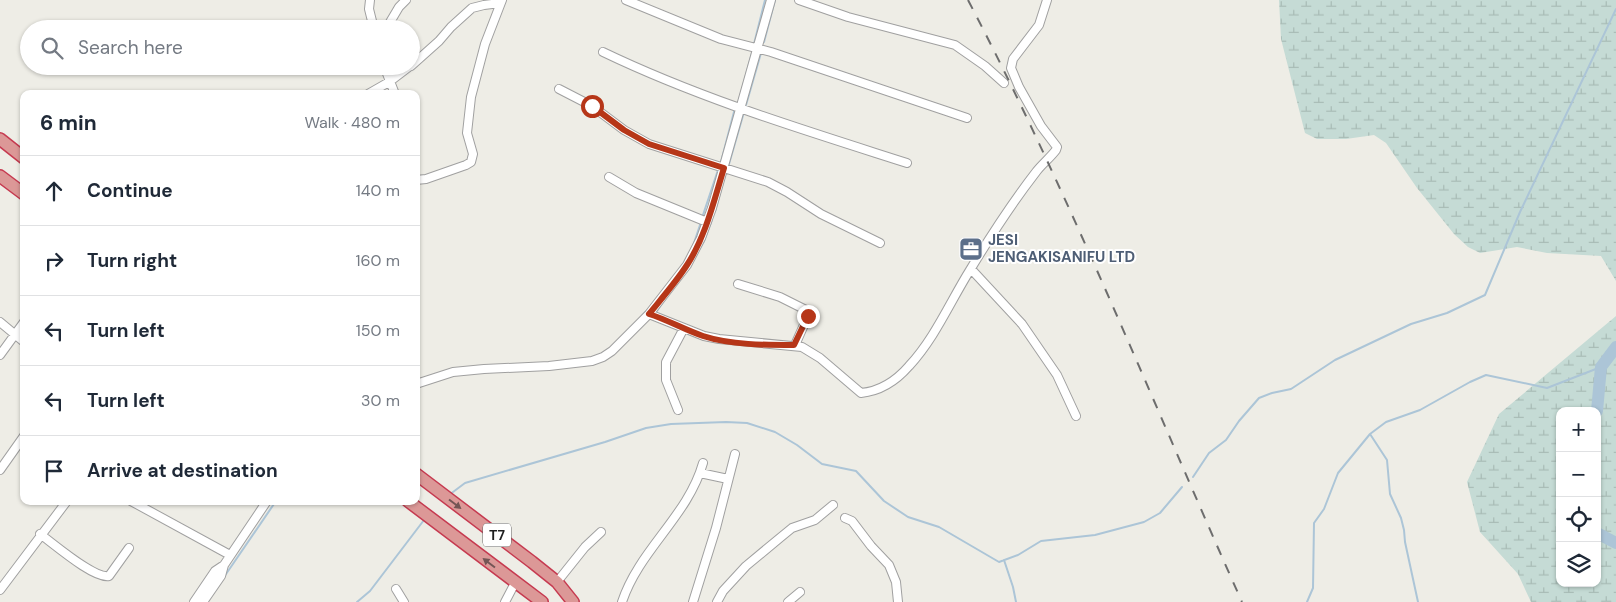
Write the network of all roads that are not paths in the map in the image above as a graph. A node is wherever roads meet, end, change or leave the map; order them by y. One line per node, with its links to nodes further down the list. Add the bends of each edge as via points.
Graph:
1 (370, 0): 8 (street)
2 (406, 0): 9 (street)
3 (626, 0): 10 (street, via 721,39)
4 (771, 0): 10 (street)
5 (799, 0): 16 (street, via 848,17 955,45)
6 (1047, 0): 32 (street, via 1039,25 1013,59 1011,68 1056,148 1028,183)
7 (501, 1): 12 (street, via 472,8); 28 (street, via 471,97 467,133 473,158 466,165)
8 (372, 20)
9 (391, 20)
10 (758, 49): 20 (street); 21 (street)
11 (604, 52): 20 (street)
12 (420, 58)
13 (387, 75): 15 (street)
14 (399, 75): 15 (street)
15 (389, 82): 18 (street); 19 (street)
16 (1004, 83)
17 (559, 89): 25 (street, via 592,106 649,144)
18 (375, 90)
19 (392, 90)
20 (740, 109): 24 (street); 25 (street)
21 (967, 118)
22 (0, 139): 23 (highway)
23 (20, 155)
24 (907, 163)
25 (724, 168): 30 (street); 31 (street, via 768,182 821,214)
26 (0, 176): 29 (highway)
27 (609, 177): 30 (street, via 636,193)
28 (420, 180)
29 (20, 191)
30 (707, 222): 34 (street, via 687,265)
31 (880, 243)
32 (971, 269): 40 (street, via 936,330 909,366 885,387 874,392 861,393 820,358); 44 (street, via 1022,324 1057,374)
33 (738, 284): 40 (street, via 780,297 806,310 808,316)
34 (649, 314): 37 (street); 42 (street, via 612,351 592,361 453,372)
35 (0, 322): 38 (street)
36 (20, 327): 38 (street)
37 (684, 328): 40 (street, via 730,341); 43 (street, via 666,362 666,380)
38 (14, 335): 39 (street); 41 (street)
39 (20, 339)
40 (794, 345)
41 (0, 356)
42 (420, 383)
43 (678, 410)
44 (1076, 416)
45 (20, 442): 48 (street)
46 (735, 454): 51 (street)
47 (703, 463): 49 (street)
48 (0, 470)
49 (700, 473): 51 (street); 68 (street, via 695,487 639,565)
50 (420, 477): 63 (highway, T7, one-way to 63)
51 (728, 479): 76 (street)
52 (64, 505): 59 (street)
53 (142, 505): 61 (street)
54 (264, 505): 61 (street)
55 (413, 505): 64 (highway, T7, one-way to 55)
56 (833, 505): 77 (street, via 815,520 792,528 746,566)
57 (845, 518): 79 (street, via 852,521 889,565 896,582)
58 (601, 532): 63 (street)
59 (40, 534): 60 (street, via 105,577 109,576); 66 (street)
60 (128, 548)
61 (230, 555): 62 (street)
62 (224, 565): 69 (street, via 215,571); 70 (street, via 221,576)
63 (556, 582): 74 (highway, T7)
64 (516, 583): 72 (street); 73 (highway, T7)
65 (396, 589): 71 (street)
66 (0, 590)
67 (800, 592): 78 (street)
68 (623, 600): 75 (street)
69 (194, 602)
70 (203, 602)
71 (404, 602)
72 (505, 602)
73 (542, 602)
74 (573, 602)
75 (633, 602)
76 (693, 602)
77 (717, 602)
78 (788, 602)
79 (898, 602)

